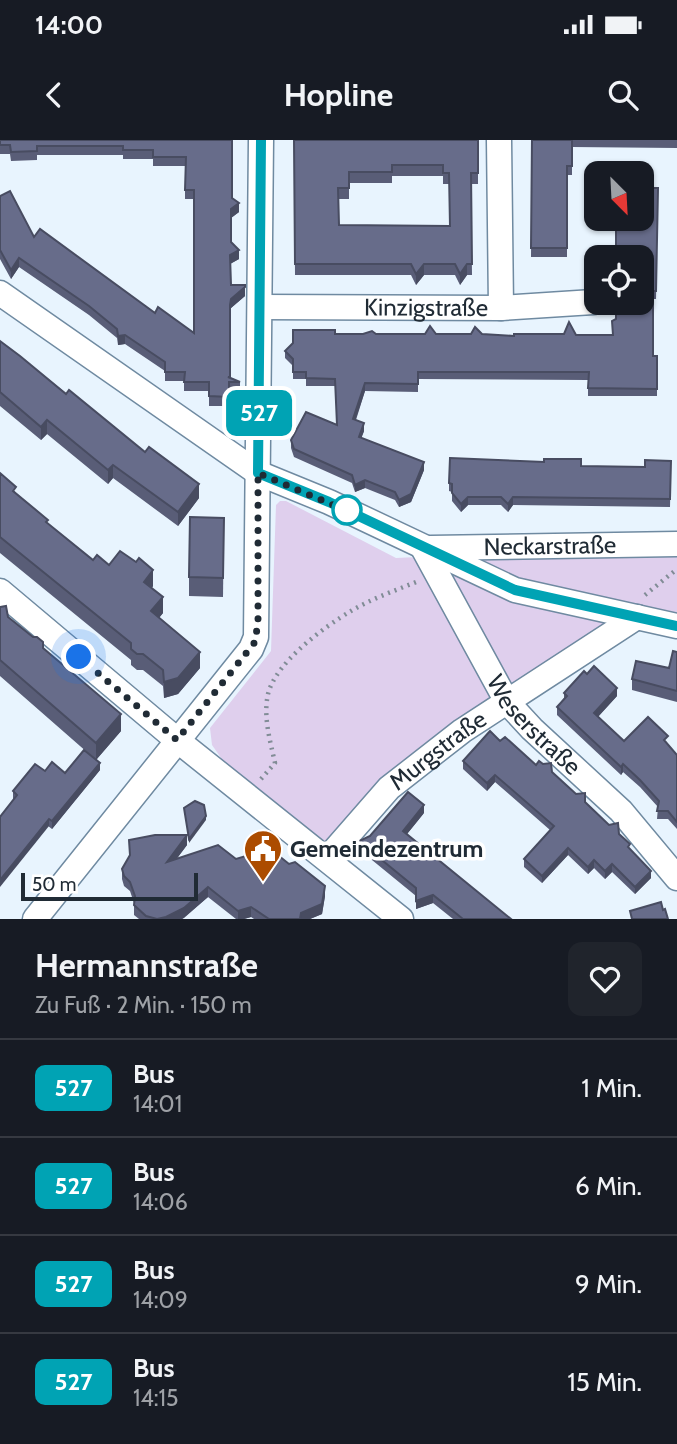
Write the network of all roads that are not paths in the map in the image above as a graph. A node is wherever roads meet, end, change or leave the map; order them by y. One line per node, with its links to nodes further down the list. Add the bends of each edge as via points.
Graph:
1 (261, 140): 5 (street)
2 (499, 140): 6 (street)
3 (0, 293): 7 (street)
4 (584, 303): 6 (street, Kinzigstraße)
5 (260, 307): 6 (street, Kinzigstraße); 7 (street)
6 (502, 308)
7 (258, 473): 9 (street); 14 (street, via 255,642)
8 (677, 544): 9 (street, Neckarstraße)
9 (423, 548): 11 (street, via 515,590); 13 (street, Weserstraße)
10 (0, 591): 14 (street)
11 (630, 615): 12 (street); 13 (street, Murgstraße)
12 (677, 626)
13 (507, 702): 15 (street, Murgstraße, via 389,788); 16 (street, Weserstraße, via 621,811)
14 (177, 740): 15 (street); 17 (street)
15 (327, 859): 18 (street)
16 (677, 878)
17 (35, 919)
18 (401, 919)

